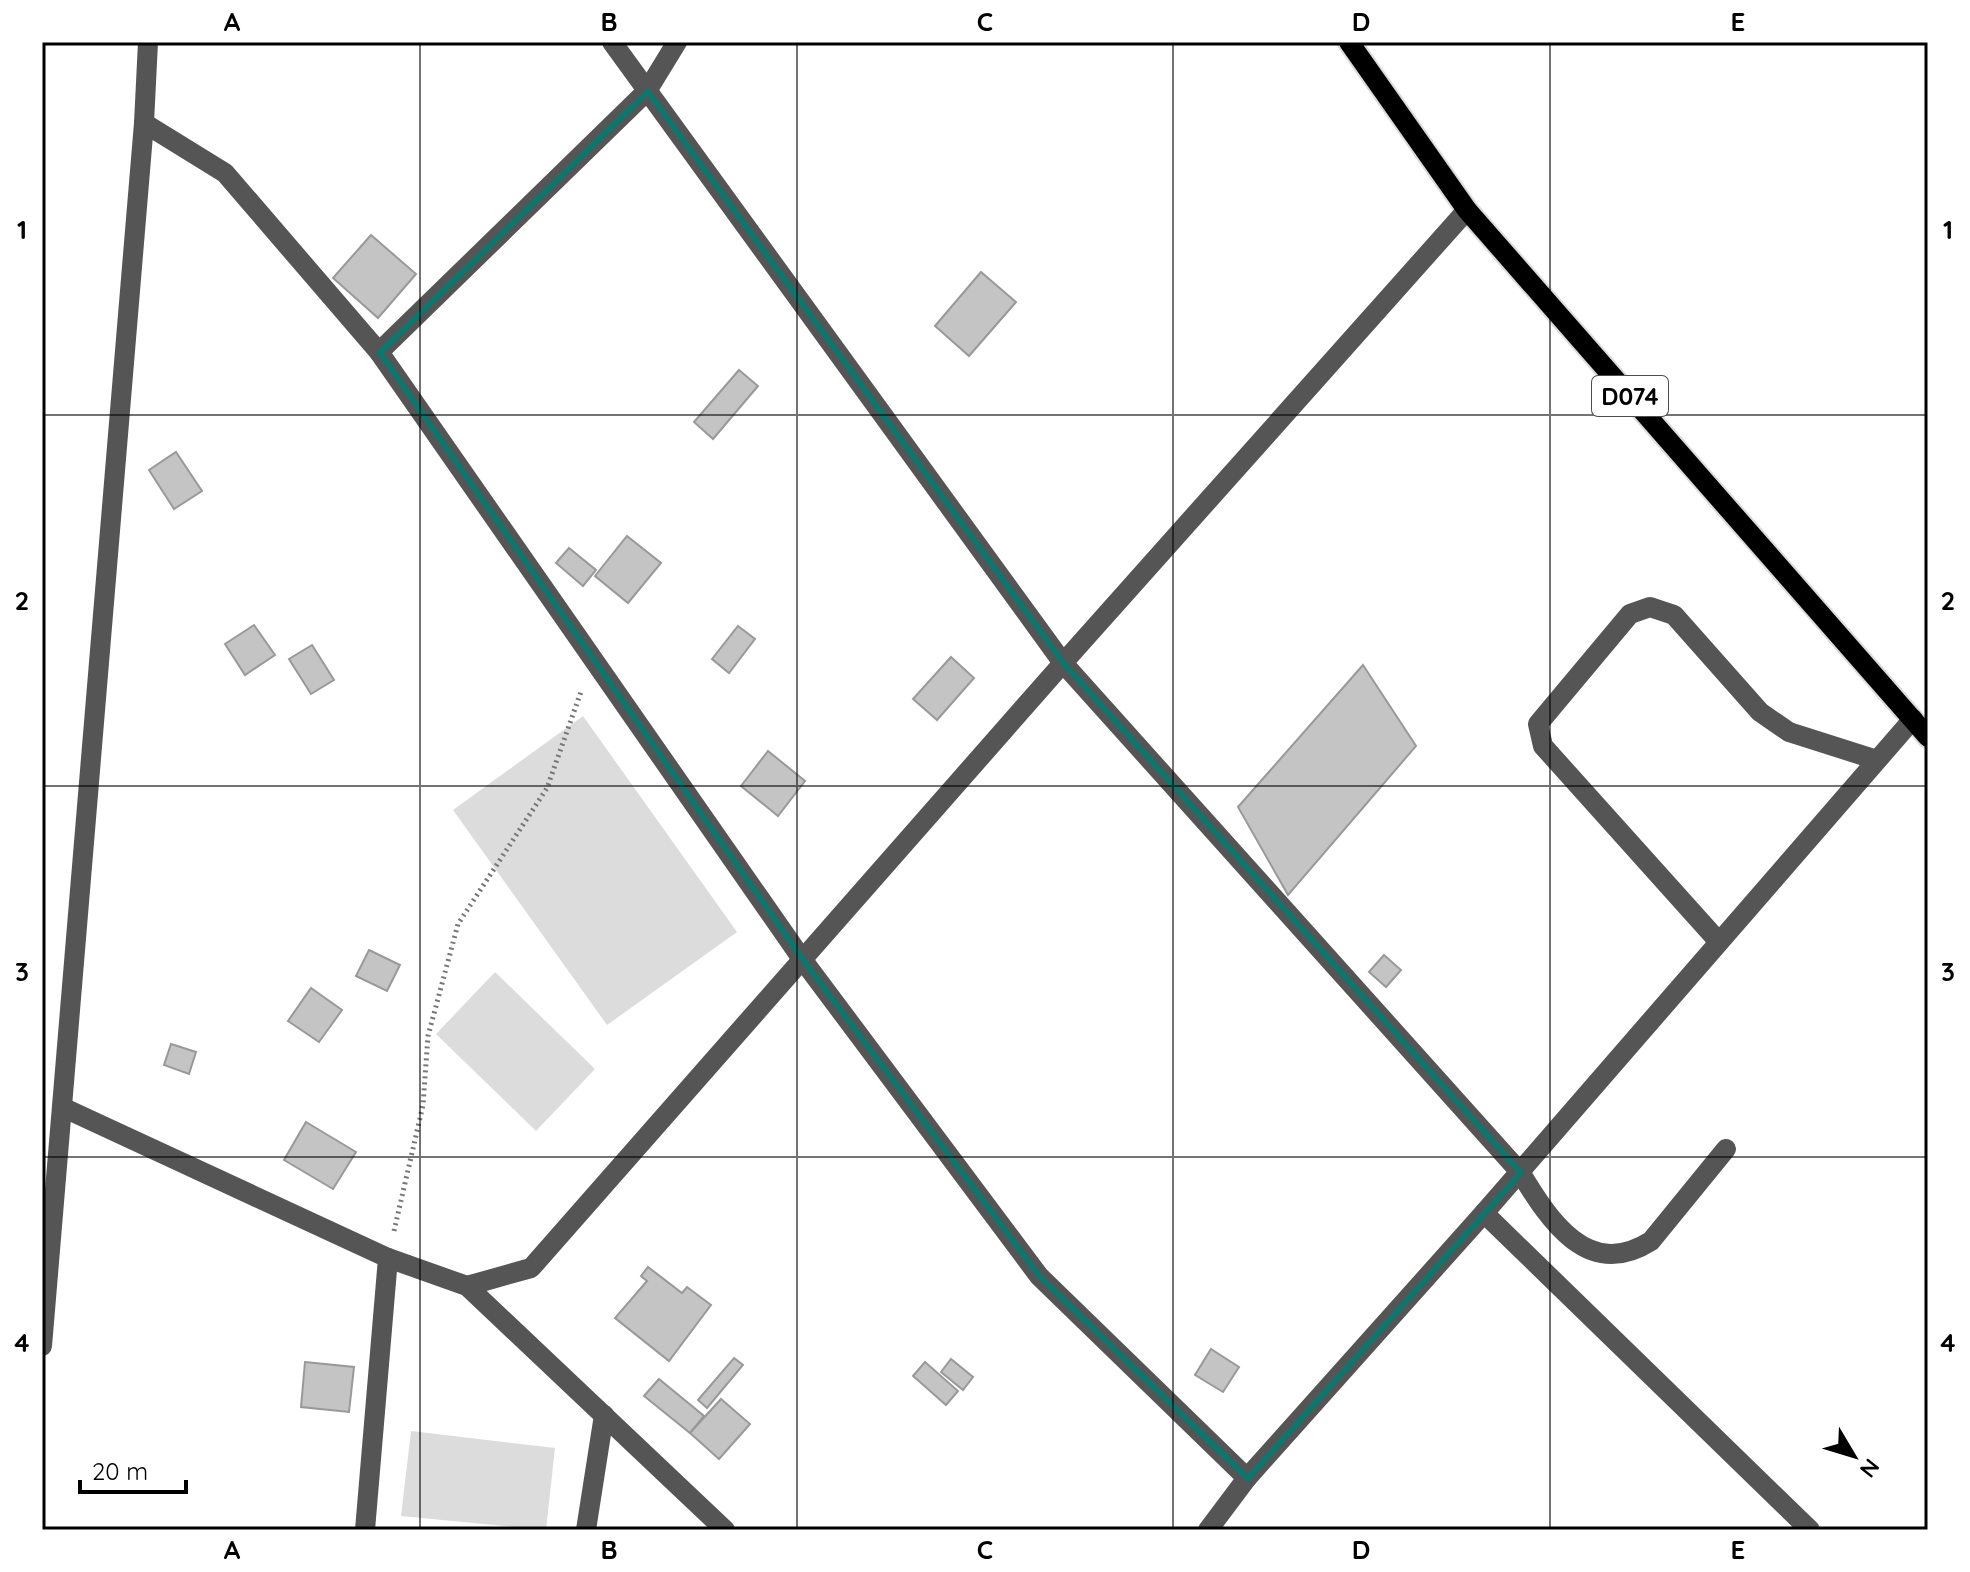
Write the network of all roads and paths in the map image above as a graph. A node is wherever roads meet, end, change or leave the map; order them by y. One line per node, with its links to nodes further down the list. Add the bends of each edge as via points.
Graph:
1 (148, 42): 6 (street)
2 (612, 42): 5 (street)
3 (677, 42): 5 (street)
4 (1349, 42): 7 (main road, D074)
5 (647, 91): 8 (street); 10 (street)
6 (144, 123): 8 (street, via 225,173); 16 (street)
7 (1467, 210): 10 (street); 11 (main road, D074)
8 (379, 352): 9 (street)
9 (593, 658): 15 (street); 20 (path, via 547,788 458,924 428,1036 423,1105)
10 (1063, 663): 15 (street); 18 (street)
11 (1913, 719): 12 (main road, D074); 13 (street)
12 (1928, 737)
13 (1877, 760): 14 (street); 14 (street, via 1789,732 1760,712 1674,615 1650,607 1630,614 1538,724 1543,746)
14 (1719, 942): 18 (street)
15 (802, 959): 21 (street, via 531,1268); 24 (street, via 1039,1276)
16 (62, 1107): 20 (street); 22 (street)
17 (1726, 1149): 18 (street, via 1651,1241 1618,1256 1589,1249 1565,1233 1547,1216)
18 (1520, 1172): 19 (street)
19 (1484, 1213): 24 (street); 29 (street)
20 (388, 1258): 21 (street); 25 (street)
21 (467, 1286): 23 (street)
22 (42, 1346)
23 (604, 1415): 26 (street); 27 (street)
24 (1247, 1478): 28 (street)
25 (365, 1530)
26 (586, 1530)
27 (725, 1530)
28 (1208, 1530)
29 (1810, 1530)

